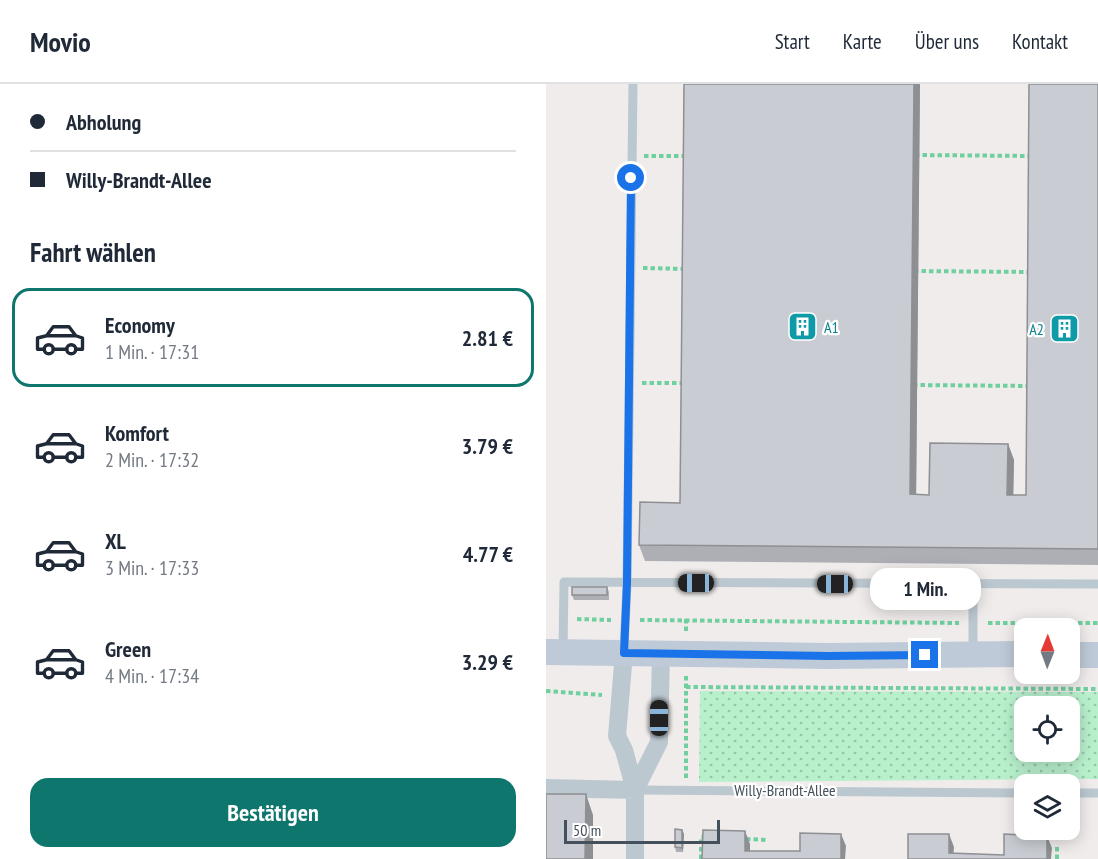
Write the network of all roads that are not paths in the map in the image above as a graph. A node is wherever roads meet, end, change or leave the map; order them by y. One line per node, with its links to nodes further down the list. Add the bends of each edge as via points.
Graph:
1 (633, 84): 2 (lane)
2 (627, 583): 3 (lane); 5 (lane, via 564,582 563,619); 6 (lane)
3 (973, 584): 4 (lane); 8 (lane)
4 (1098, 585)
5 (554, 652): 6 (main road)
6 (624, 653): 7 (main road); 13 (street, via 617,736)
7 (661, 653): 8 (main road); 13 (street, via 659,742)
8 (973, 654): 9 (main road)
9 (1014, 654)
10 (1080, 655): 11 (main road)
11 (1098, 655)
12 (546, 788): 13 (street, Willy-Brandt-Allee)
13 (636, 789): 14 (lane, Willy-Brandt-Allee); 17 (street)
14 (1014, 793)
15 (1080, 793): 16 (lane)
16 (1098, 793)
17 (634, 859)

